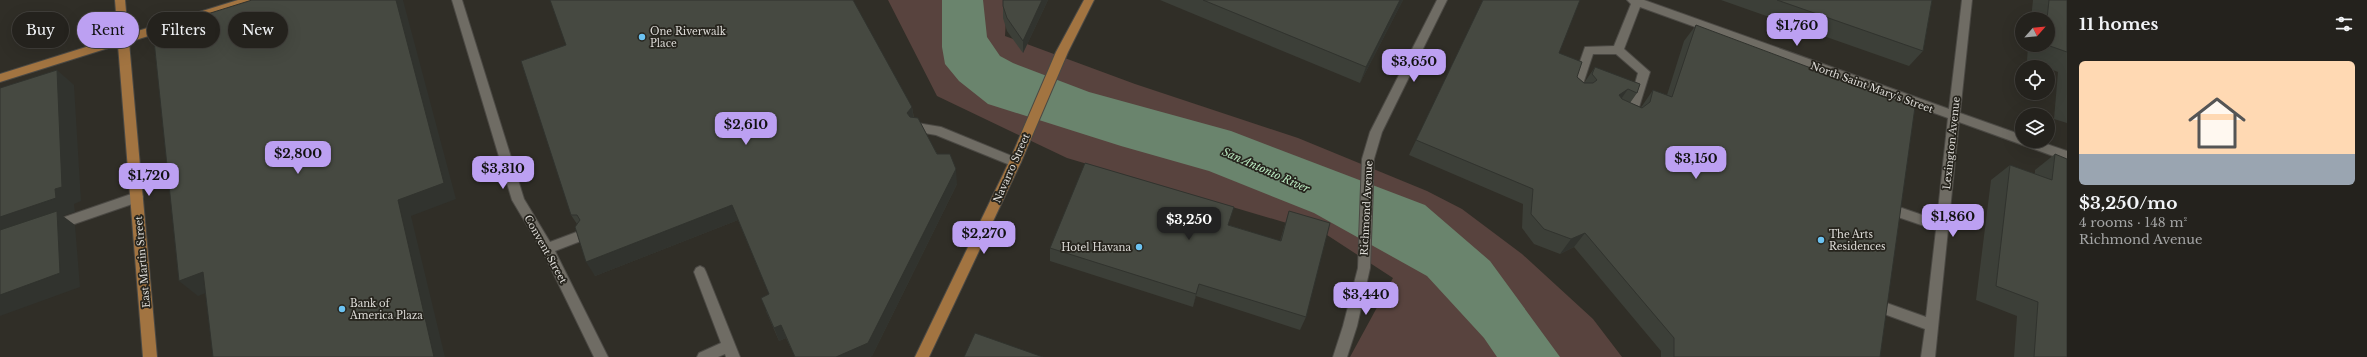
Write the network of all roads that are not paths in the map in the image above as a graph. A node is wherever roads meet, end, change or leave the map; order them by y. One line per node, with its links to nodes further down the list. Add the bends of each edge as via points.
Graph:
1 (120, 0): 8 (main road, East Martin Street)
2 (250, 0): 9 (main road)
3 (457, 0): 27 (street, Convent Street, via 518,200)
4 (1089, 0): 21 (main road, Navarro Street, via 1062,52)
5 (1442, 0): 36 (street, Richmond Avenue, via 1376,132 1368,159 1364,268)
6 (1968, 0): 16 (street, Lexington Avenue)
7 (1635, 1): 12 (street); 16 (street, North Saint Mary's Street)
8 (121, 12)
9 (139, 34)
10 (95, 48): 13 (main road)
11 (125, 48): 22 (main road, East Martin Street)
12 (1618, 50): 14 (street, via 1589,50 1574,93); 15 (street, via 1644,72 1631,117)
13 (0, 78)
14 (1579, 95)
15 (1616, 111)
16 (1953, 116): 18 (street, North Saint Mary's Street); 24 (street, Lexington Avenue)
17 (917, 128): 21 (street, via 937,130)
18 (2015, 138)
19 (2044, 148): 20 (street, North Saint Mary's Street)
20 (2067, 156)
21 (1015, 162): 35 (main road, Navarro Street)
22 (137, 198): 25 (street); 32 (main road, East Martin Street)
23 (1896, 211): 24 (street)
24 (1942, 227): 30 (street, Lexington Avenue)
25 (43, 230)
26 (582, 235): 27 (street)
27 (547, 248): 33 (street, Convent Street)
28 (700, 272): 31 (street)
29 (1881, 307): 30 (street)
30 (1931, 325): 37 (street, Lexington Avenue)
31 (731, 352): 34 (street)
32 (150, 357)
33 (602, 357)
34 (704, 357)
35 (922, 357)
36 (1340, 357)
37 (1928, 357)

